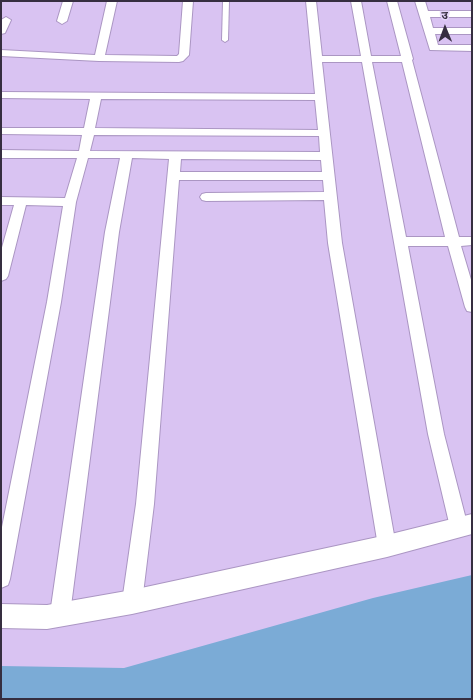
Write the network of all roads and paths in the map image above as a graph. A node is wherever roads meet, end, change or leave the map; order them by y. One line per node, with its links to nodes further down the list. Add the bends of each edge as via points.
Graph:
1 (68, 1): 12 (street)
2 (112, 1): 19 (street)
3 (188, 1): 19 (street, via 182,58)
4 (226, 1): 16 (lane)
5 (311, 1): 20 (street)
6 (356, 1): 21 (street)
7 (392, 1): 22 (street)
8 (420, 1): 9 (street)
9 (424, 14): 10 (street); 14 (street)
10 (472, 14)
11 (6, 20): 13 (street)
12 (62, 21)
13 (1, 31)
14 (429, 31): 15 (street); 17 (street, via 434,48)
15 (472, 31)
16 (225, 40)
17 (472, 48)
18 (1, 53): 19 (street)
19 (99, 58)
20 (317, 59): 21 (street); 25 (street)
21 (368, 59): 22 (street); 43 (street)
22 (408, 59): 41 (street)
23 (1, 95): 24 (street)
24 (96, 96): 25 (street); 27 (street)
25 (321, 97): 28 (street)
26 (1, 131): 27 (street)
27 (87, 132): 28 (street); 29 (street)
28 (324, 133): 33 (street)
29 (84, 153): 30 (street); 31 (street); 40 (street)
30 (1, 154)
31 (127, 154): 32 (street); 50 (street, via 112,232)
32 (175, 154): 33 (street); 34 (street)
33 (327, 156): 35 (street)
34 (173, 176): 35 (street); 49 (street, via 145,504)
35 (329, 176): 36 (street)
36 (331, 196): 37 (street); 47 (street, via 335,243)
37 (206, 197)
38 (1, 200): 39 (street)
39 (21, 201): 40 (street); 44 (street)
40 (70, 202): 48 (street, via 54,302)
41 (453, 241): 42 (street); 43 (street); 45 (street)
42 (472, 241)
43 (401, 242): 46 (street, via 439,448)
44 (1, 276)
45 (472, 307)
46 (466, 526): 47 (street)
47 (387, 546): 49 (street)
48 (1, 579)
49 (132, 602): 50 (street)
50 (60, 614): 51 (street, via 47,617)
51 (1, 616)

